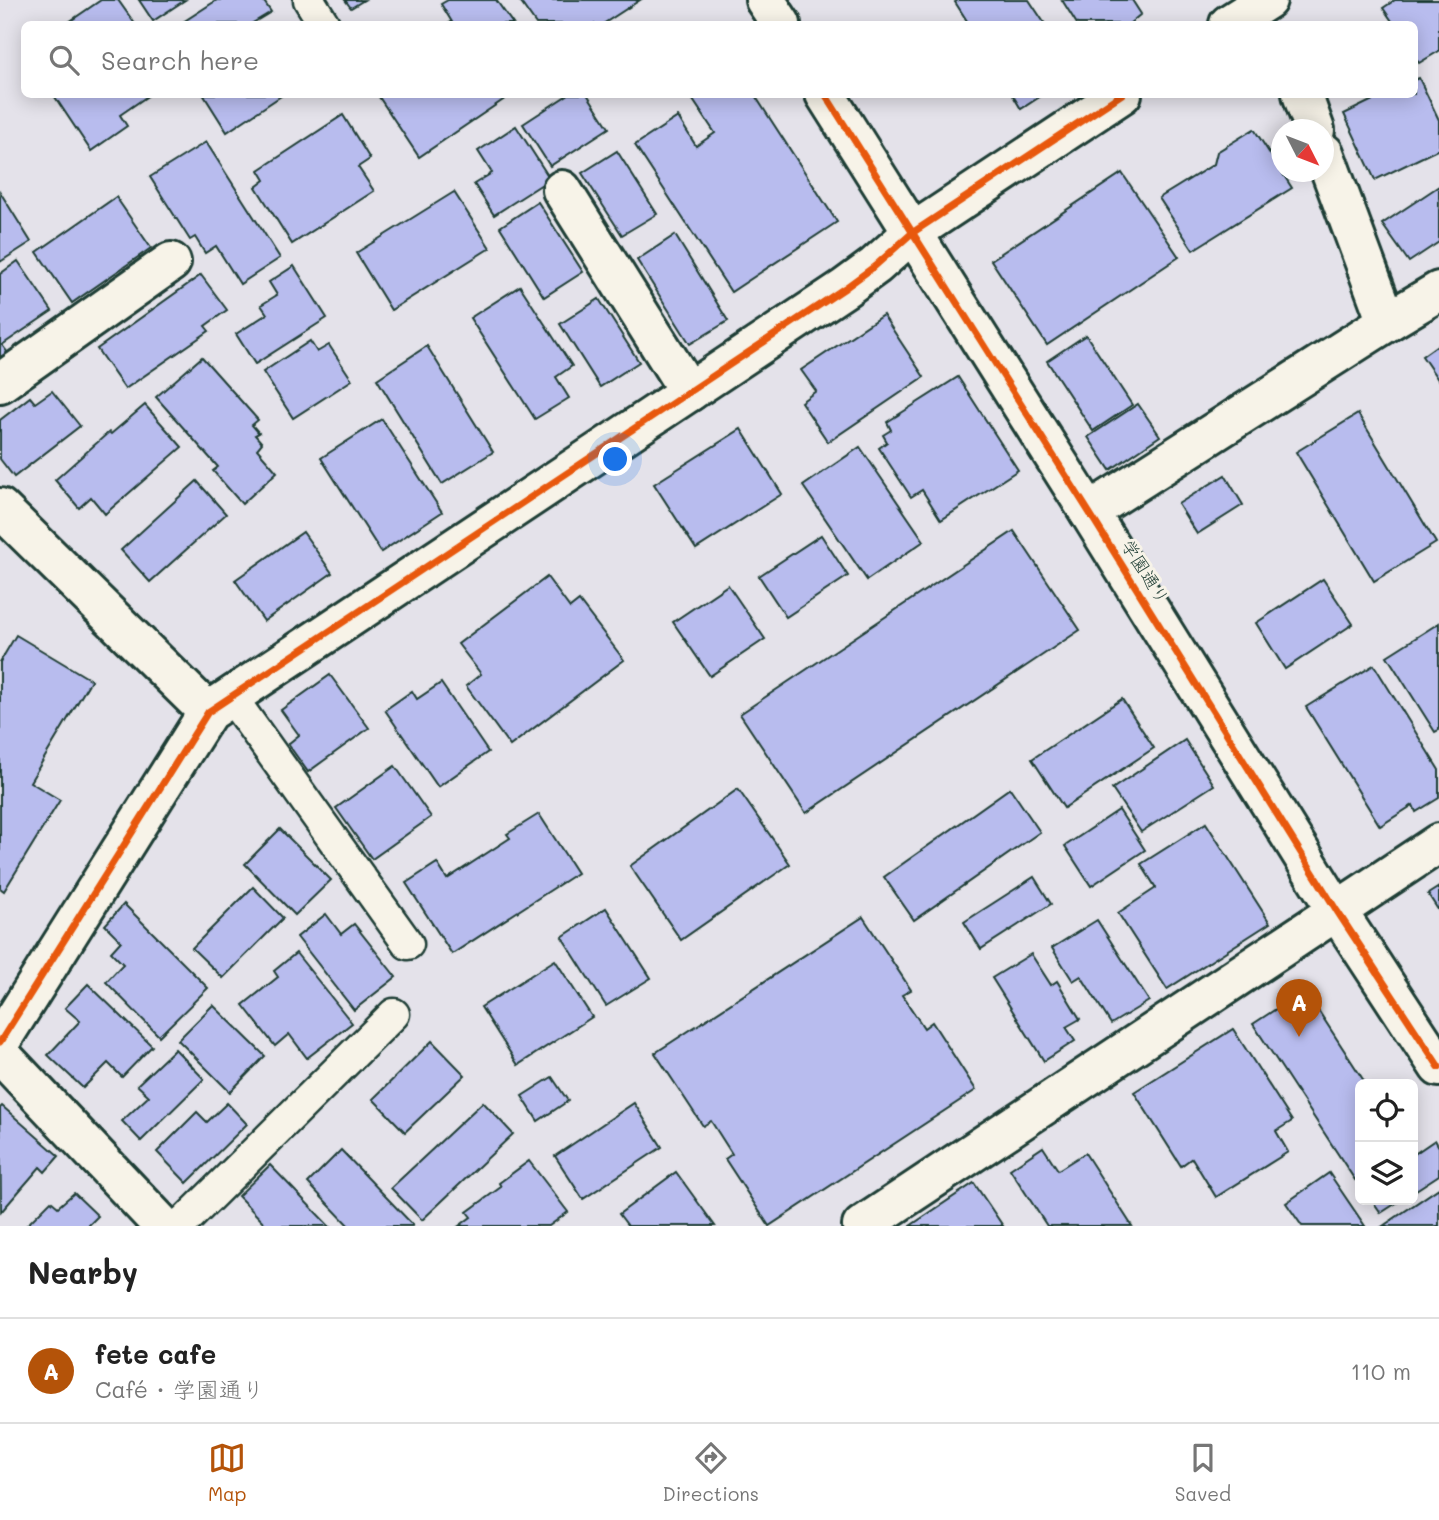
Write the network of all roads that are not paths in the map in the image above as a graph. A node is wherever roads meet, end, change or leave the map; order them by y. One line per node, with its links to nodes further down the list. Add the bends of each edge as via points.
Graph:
1 (309, 0): 4 (lane)
2 (765, 0): 5 (street)
3 (1266, 0): 6 (street); 7 (street)
4 (322, 21)
5 (779, 21)
6 (1234, 21)
7 (1274, 21)
8 (827, 98): 14 (street, 学園通り)
9 (1116, 98): 14 (street)
10 (1303, 98): 11 (street)
11 (1311, 119)
12 (1334, 180): 17 (street)
13 (562, 190): 19 (street)
14 (912, 233): 19 (street, via 845,288); 21 (street, 学園通り)
15 (171, 262): 18 (street)
16 (1439, 291): 17 (street)
17 (1387, 322): 21 (street)
18 (0, 383)
19 (689, 392): 22 (street)
20 (0, 508): 22 (street)
21 (1089, 513): 24 (street, 学園通り)
22 (220, 705): 25 (lane); 27 (street)
23 (1439, 843): 24 (street)
24 (1337, 911): 29 (street, 学園通り); 32 (street)
25 (408, 944)
26 (394, 1014): 31 (lane)
27 (0, 1042)
28 (0, 1054): 30 (street)
29 (1439, 1067)
30 (163, 1226)
31 (180, 1226)
32 (862, 1226)

